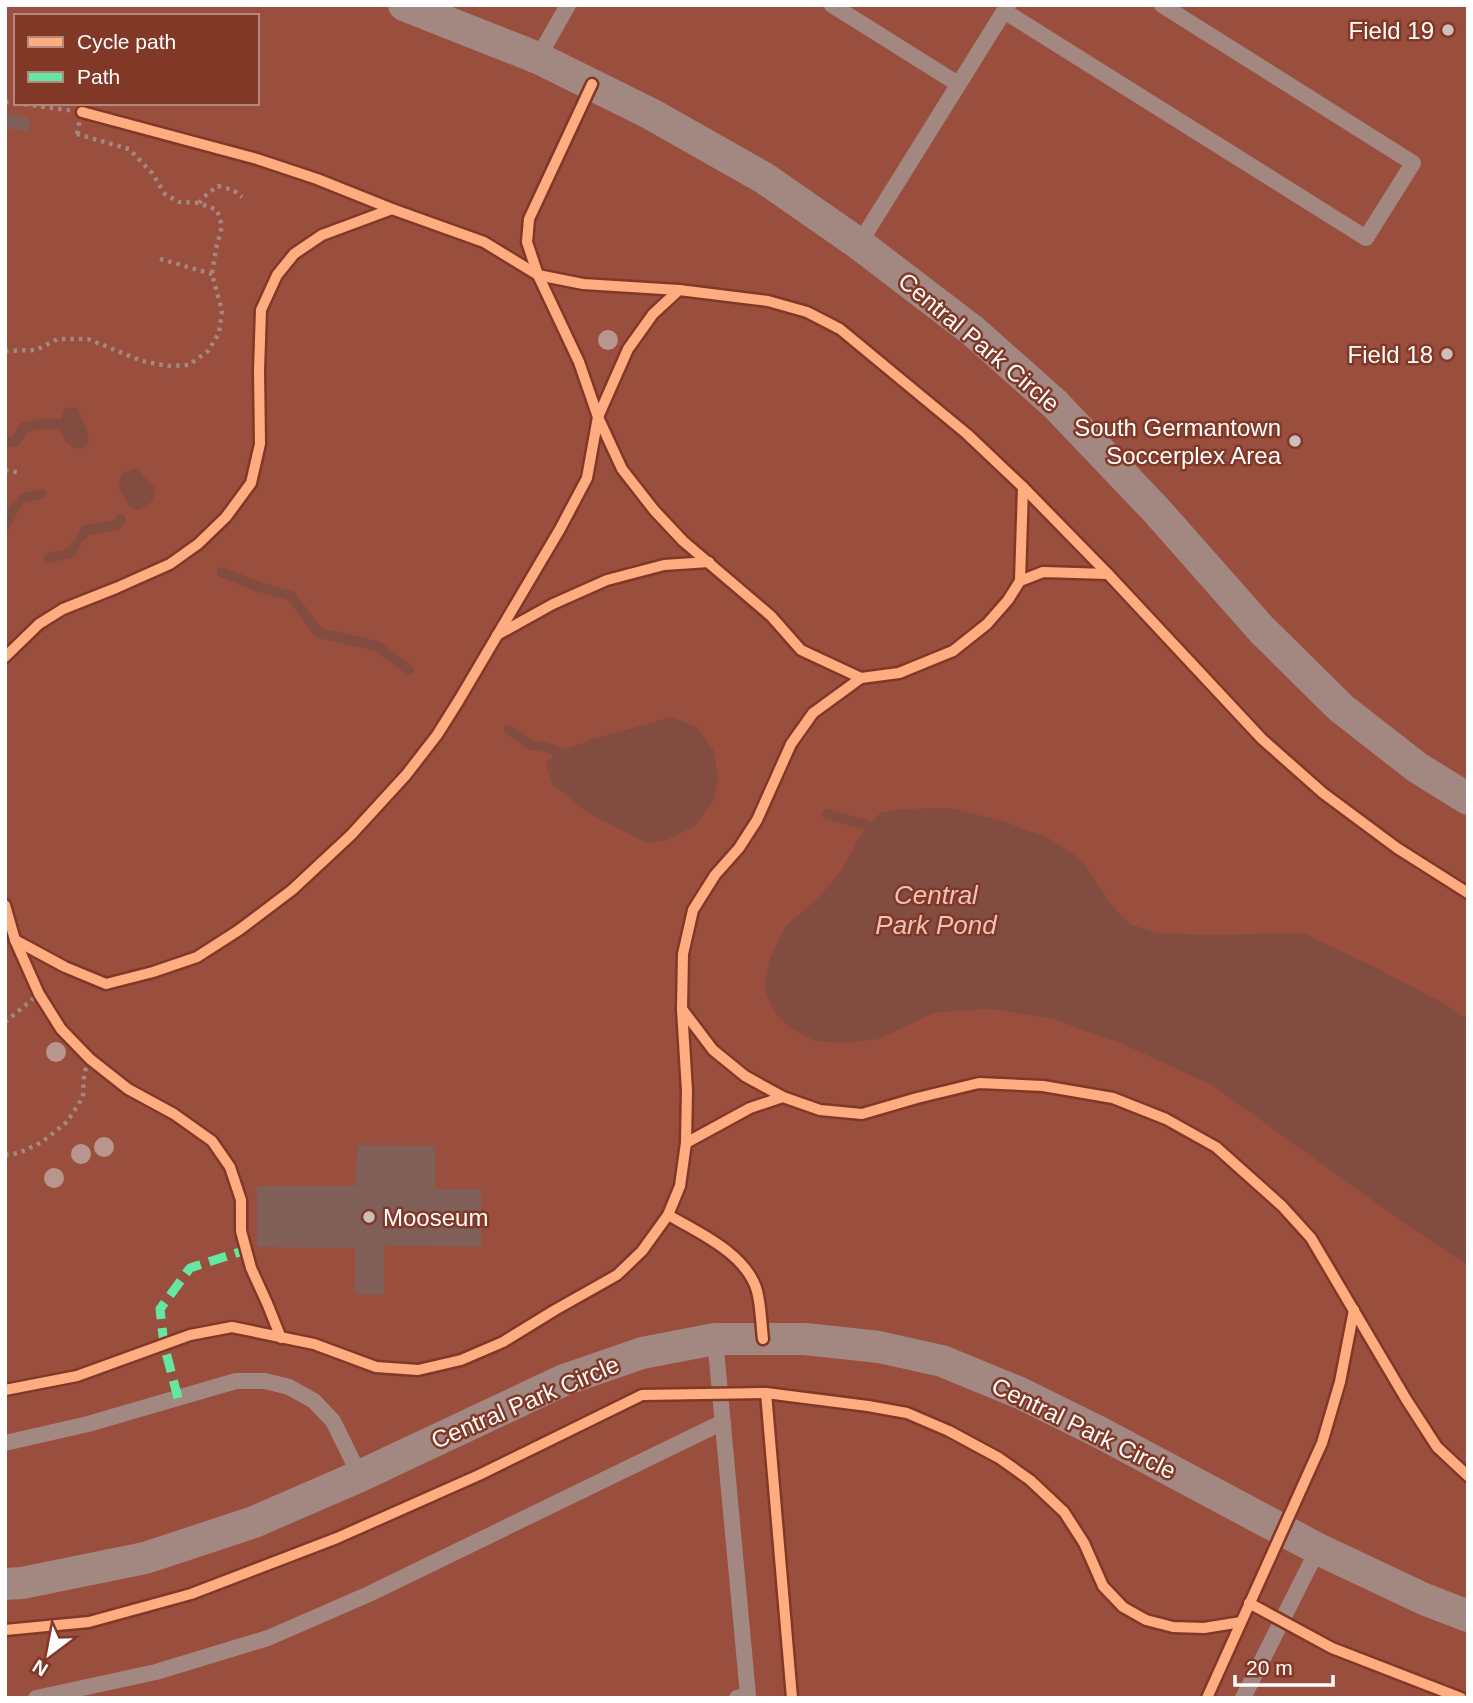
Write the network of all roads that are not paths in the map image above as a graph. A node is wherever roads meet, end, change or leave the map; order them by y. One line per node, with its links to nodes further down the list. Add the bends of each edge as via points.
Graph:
1 (404, 5): 6 (street, Central Park Circle)
2 (568, 5): 6 (lane)
3 (832, 5): 7 (lane)
4 (1162, 5): 5 (lane, via 1413,163 1366,238)
5 (1006, 8): 7 (lane)
6 (538, 58): 8 (street, Central Park Circle, via 651,114 764,178)
7 (958, 84): 8 (lane)
8 (859, 243): 9 (street, Central Park Circle, via 973,331 1055,404 1262,630 1341,708 1418,768)
9 (1468, 799)
10 (715, 1339): 11 (lane); 13 (street, Central Park Circle, via 642,1353 564,1380); 14 (street, Central Park Circle, via 805,1339 879,1347 942,1362 1088,1426)
11 (723, 1422): 17 (lane, via 369,1594 268,1638 156,1672); 18 (lane, via 748,1695)
12 (5, 1443): 13 (lane, via 236,1381 265,1381 289,1387 314,1401 333,1421)
13 (360, 1476): 15 (street, Central Park Circle, via 254,1522 145,1558)
14 (1318, 1549): 16 (street, Central Park Circle); 19 (lane)
15 (5, 1584)
16 (1468, 1616)
17 (36, 1698)
18 (737, 1698)
19 (1243, 1698)

